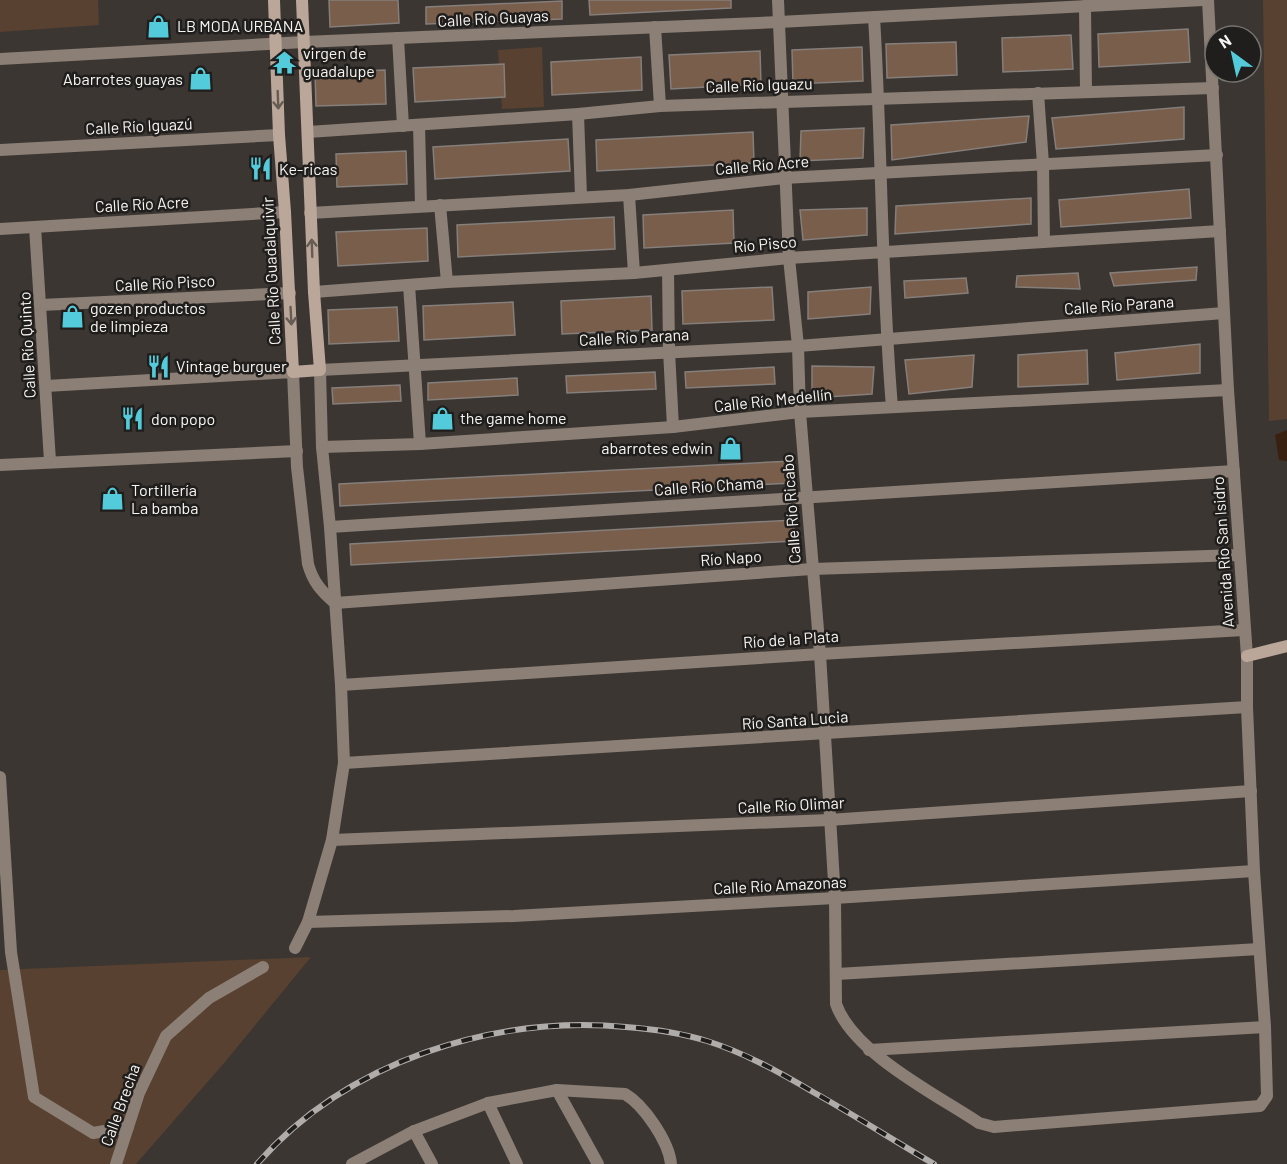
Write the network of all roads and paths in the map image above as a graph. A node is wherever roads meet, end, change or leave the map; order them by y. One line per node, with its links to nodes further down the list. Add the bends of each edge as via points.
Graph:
1 (274, 0): 12 (street, Calle Río Guadalquivir)
2 (302, 0): 11 (street)
3 (778, 0): 8 (street, Calle Río Ricabo)
4 (1203, 0): 6 (street, Calle Río Guayas)
5 (1208, 0): 14 (street, Avenida Río San Isidro)
6 (1084, 6): 7 (street, Calle Río Guayas); 15 (street)
7 (874, 17): 8 (street, Calle Río Guayas); 17 (street)
8 (779, 22): 9 (street, Calle Río Guayas); 18 (street, Calle Río Ricabo)
9 (655, 27): 10 (street, Calle Río Guayas); 19 (street)
10 (398, 38): 11 (street, Calle Río Guayas); 22 (street)
11 (304, 42): 12 (street, Calle Río Guayas); 23 (street)
12 (276, 44): 13 (street, Calle Río Guayas); 24 (street, Calle Río Guadalquivir, one-way to 24)
13 (0, 59)
14 (1213, 88): 15 (street, Calle Río Iguazu); 26 (street, Avenida Río San Isidro)
15 (1086, 92): 16 (street, Calle Río Iguazu)
16 (1038, 93): 17 (street, Calle Río Iguazu); 27 (street)
17 (879, 98): 18 (street, Calle Río Iguazu); 28 (street)
18 (782, 101): 19 (street, Calle Río Iguazu); 29 (street, Calle Río Ricabo)
19 (660, 106): 20 (street, Calle Río Iguazu)
20 (578, 114): 21 (street, Calle Río Iguazu); 31 (street)
21 (419, 125): 22 (street, Calle Río Iguazu); 32 (street)
22 (403, 126): 23 (street, Calle Río Iguazu)
23 (308, 132): 35 (street)
24 (279, 135): 25 (street, Calle Río Iguazú); 34 (street, Calle Río Guadalquivir)
25 (0, 150)
26 (1217, 155): 27 (street, Calle Río Acre); 38 (street, Avenida Río San Isidro)
27 (1043, 164): 28 (street, Calle Río Acre); 39 (street)
28 (880, 173): 29 (street, Calle Río Acre); 40 (street)
29 (784, 178): 30 (street, Calle Río Acre); 41 (street, Calle Río Ricabo)
30 (629, 195): 31 (street, Calle Río Acre); 43 (street)
31 (581, 196): 33 (street, Calle Río Acre)
32 (422, 205): 33 (street, Calle Río Acre); 35 (street, Calle Río Acre)
33 (440, 205): 44 (street)
34 (285, 212): 36 (street, Calle Río Acre); 47 (street, Calle Río Guadalquivir)
35 (310, 213): 46 (street, one-way to 35)
36 (35, 227): 37 (street, Calle Río Acre); 48 (street, Calle Río Quinto)
37 (0, 229)
38 (1220, 231): 39 (street, Río Pisco); 49 (street, Avenida Río San Isidro)
39 (1044, 242): 40 (street, Río Pisco)
40 (882, 252): 41 (street, Río Pisco); 50 (street)
41 (789, 258): 42 (street, Río Pisco); 51 (street, Calle Río Ricabo)
42 (668, 270): 43 (street, Río Pisco); 52 (street)
43 (634, 273): 44 (street, Río Pisco)
44 (447, 282): 45 (street, Río Pisco)
45 (410, 285): 46 (street, Río Pisco); 53 (street)
46 (314, 292): 54 (street)
47 (290, 293): 48 (street, Calle Río Pisco); 55 (street, Calle Río Guadalquivir, one-way to 55)
48 (41, 305): 56 (street, Calle Río Quinto)
49 (1224, 313): 50 (street, Calle Río Parana); 57 (street, Avenida Río San Isidro)
50 (886, 339): 51 (street, Calle Río Parana); 58 (street)
51 (798, 346): 52 (street, Calle Río Parana); 59 (street, Calle Río Ricabo)
52 (669, 351): 53 (street, Calle Río Parana); 60 (street)
53 (415, 366): 54 (street, Calle Río Parana); 61 (street)
54 (320, 370): 55 (street, Calle Río Parana); 62 (street)
55 (293, 372): 56 (street, Calle Río Parana); 63 (street, Calle Río Guadalquivir)
56 (46, 386): 64 (street, Calle Río Quinto)
57 (1228, 390): 58 (street, Calle Río Medellín); 66 (street, Avenida Río San Isidro)
58 (892, 407): 59 (street, Calle Río Medellín)
59 (800, 412): 60 (street, Calle Río Medellín); 67 (street, Calle Río Ricabo)
60 (673, 427): 61 (street, Calle Río Medellín)
61 (420, 444): 62 (street, Calle Río Medellín)
62 (322, 447): 68 (street)
63 (297, 451): 64 (street); 71 (street, Calle Río Guadalquivir, via 311,574 319,589)
64 (50, 461): 65 (street)
65 (0, 465)
66 (1234, 471): 67 (street, Calle Río Chama); 69 (street, Avenida Río San Isidro)
67 (808, 496): 68 (street, Calle Río Chama); 70 (street, Calle Río Ricabo)
68 (330, 527): 71 (street)
69 (1239, 555): 70 (street, Río Napo); 72 (street, Avenida Río San Isidro)
70 (812, 569): 71 (street, Río Napo); 74 (street, Calle Río Ricabo)
71 (335, 603): 76 (street)
72 (1244, 630): 74 (street, Río de la Plata); 75 (street, Avenida Río San Isidro)
73 (1287, 646): 75 (street)
74 (820, 654): 76 (street, Río de la Plata); 78 (street, Calle Río Ricabo)
75 (1247, 656): 77 (street, Avenida Río San Isidro)
76 (341, 685): 79 (street)
77 (1247, 706): 78 (street, Río Santa Lucia); 81 (street, Avenida Río San Isidro)
78 (825, 734): 79 (street, Río Santa Lucia); 82 (street, Calle Río Ricabo)
79 (344, 763): 83 (street)
80 (0, 777): 95 (street, via 11,952 34,1097 93,1133)
81 (1251, 791): 82 (street, Calle Río Olimar); 84 (street, Avenida Río San Isidro)
82 (829, 820): 83 (street, Calle Río Olimar); 85 (street, Calle Río Ricabo)
83 (332, 840): 86 (street)
84 (1254, 871): 85 (street, Calle Río Amazonas); 88 (street, Avenida Río San Isidro)
85 (835, 898): 86 (street, Calle Río Amazonas, via 514,916); 90 (street, Calle Río Ricabo)
86 (308, 921): 87 (street)
87 (296, 948)
88 (1259, 949): 90 (street); 91 (street, Avenida Río San Isidro)
89 (263, 967): 95 (street, Calle Brecha, via 209,998 166,1036)
90 (837, 974): 92 (street, Calle Río Ricabo, via 836,1004 840,1015)
91 (1265, 1027): 92 (street); 92 (street, Avenida Río San Isidro, via 1268,1096 1260,1106 994,1127 980,1123)
92 (869, 1050)
93 (557, 1090): 94 (street); 101 (street); 102 (street, via 625,1094 635,1100 669,1150)
94 (488, 1103): 96 (street); 100 (street)
95 (128, 1127): 97 (street, Calle Brecha)
96 (414, 1131): 98 (street); 99 (street)
97 (116, 1164)
98 (352, 1164)
99 (432, 1164)
100 (517, 1164)
101 (598, 1164)
102 (671, 1164)

